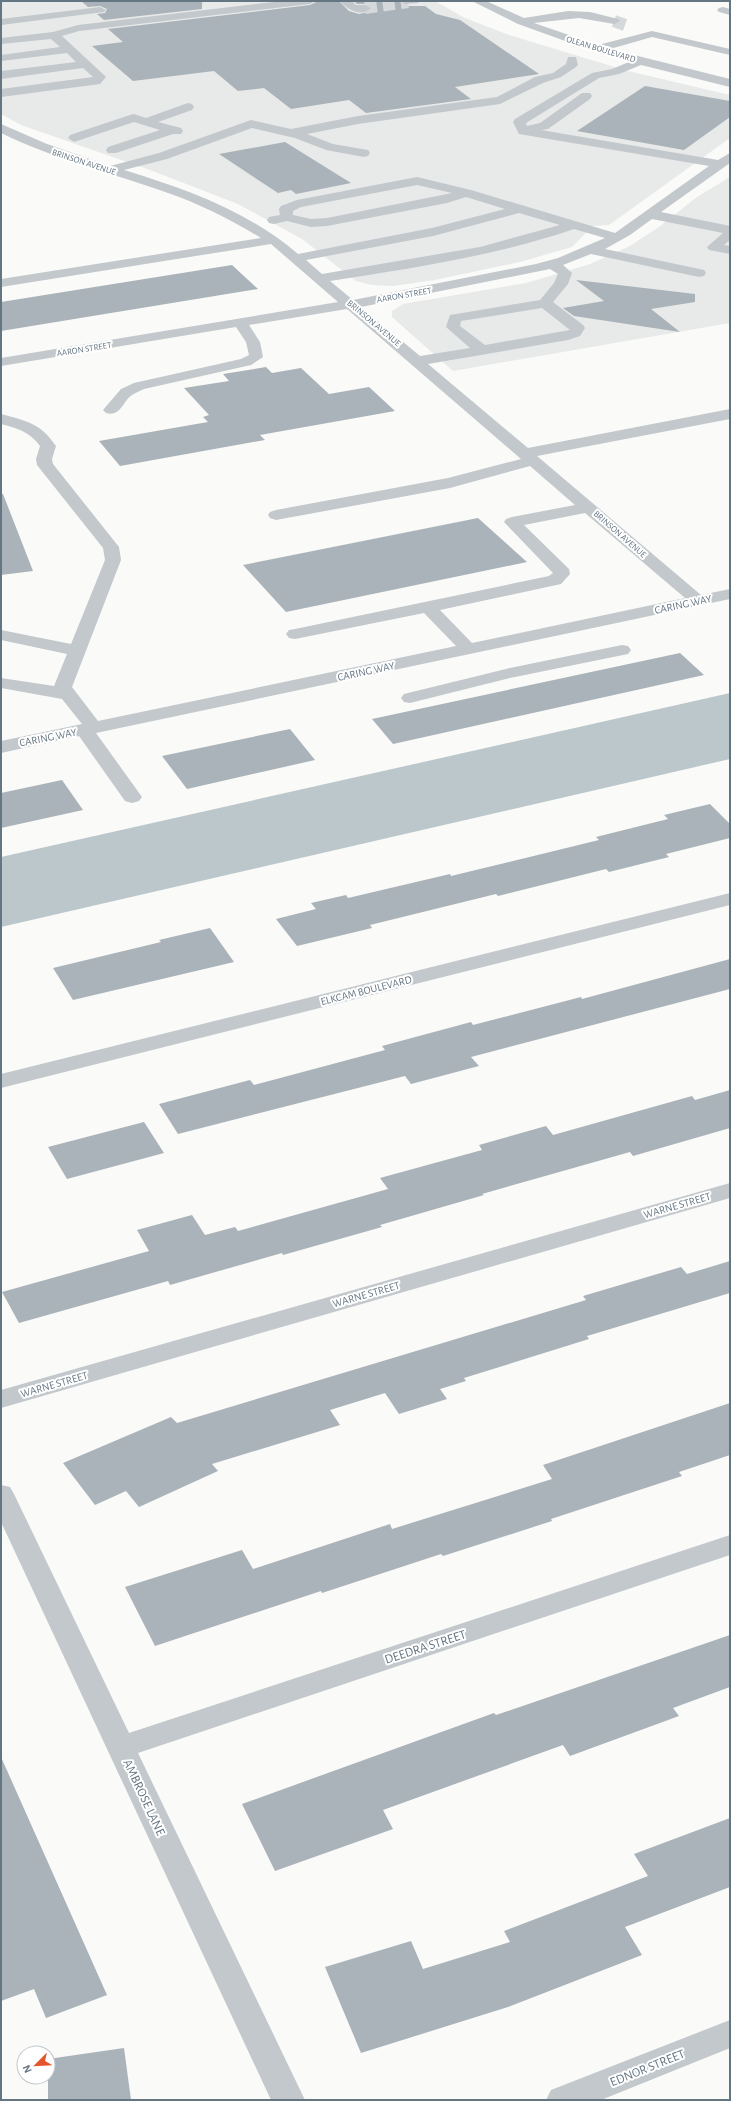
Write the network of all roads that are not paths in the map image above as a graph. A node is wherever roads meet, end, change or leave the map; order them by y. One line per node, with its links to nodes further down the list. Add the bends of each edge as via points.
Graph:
1 (310, 1): 12 (street, via 78,28)
2 (345, 1): 5 (street, via 353,8)
3 (477, 1): 10 (street, OLEAN BOULEVARD)
4 (63, 5): 7 (street)
5 (366, 8)
6 (110, 9): 7 (street)
7 (73, 14): 9 (street)
8 (614, 21): 10 (street, via 566,9)
9 (1, 22)
10 (522, 22): 15 (street, OLEAN BOULEVARD)
11 (629, 27): 13 (street)
12 (54, 35): 14 (street); 16 (street)
13 (644, 35): 15 (street); 17 (street, via 663,36)
14 (1, 41)
15 (598, 48): 19 (street, OLEAN BOULEVARD); 32 (street, via 572,59 572,65 557,75 539,80 500,100 358,120)
16 (70, 49): 18 (street); 20 (street)
17 (730, 52)
18 (1, 58)
19 (641, 61): 21 (street); 23 (street, OLEAN BOULEVARD)
20 (86, 64): 22 (street); 26 (street, via 100,77 96,81)
21 (615, 72): 24 (street, via 615,79); 31 (street, via 596,75 544,105 519,122)
22 (1, 76)
23 (730, 83)
24 (606, 85)
25 (596, 91): 31 (street, via 544,126)
26 (2, 93)
27 (188, 107): 28 (street)
28 (148, 121): 30 (street); 33 (street, via 134,118)
29 (1, 128): 38 (street, BRINSON AVENUE, via 51,151)
30 (172, 130): 34 (street); 35 (street)
31 (523, 131): 37 (street)
32 (291, 133): 34 (street, via 251,124); 36 (street, via 318,144)
33 (74, 138)
34 (205, 140): 38 (street, via 163,156)
35 (112, 150)
36 (364, 153)
37 (724, 165): 41 (street, AARON STREET)
38 (110, 170): 44 (street, BRINSON AVENUE, via 194,198)
39 (466, 193): 40 (street); 42 (street, via 327,222 311,223); 42 (street, via 417,181 297,204 286,209)
40 (519, 209): 43 (street); 51 (street, via 434,232)
41 (649, 214): 45 (street); 47 (street, AARON STREET)
42 (288, 217): 44 (street)
43 (572, 224): 47 (street); 54 (street, via 545,235 497,248)
44 (252, 226): 48 (street, BRINSON AVENUE)
45 (730, 230)
46 (730, 233): 50 (street, via 714,247)
47 (615, 237): 49 (street, AARON STREET)
48 (274, 240): 51 (street, BRINSON AVENUE); 55 (street)
49 (590, 250): 52 (street, AARON STREET); 53 (street)
50 (730, 250)
51 (297, 258): 54 (street, BRINSON AVENUE)
52 (552, 264): 56 (street, via 565,273 561,284); 57 (street, AARON STREET, via 482,281)
53 (699, 273)
54 (320, 278): 57 (street, BRINSON AVENUE)
55 (1, 283)
56 (545, 303): 59 (street, via 456,318 453,327); 59 (street, via 578,328 575,333)
57 (351, 304): 58 (street, AARON STREET); 60 (street, BRINSON AVENUE)
58 (240, 322): 61 (street, AARON STREET); 62 (street, via 256,348 256,357 246,362 139,386 126,392)
59 (482, 350): 60 (street)
60 (418, 361): 65 (street, BRINSON AVENUE)
61 (1, 362)
62 (111, 410)
63 (730, 414): 65 (street)
64 (1, 419): 75 (street, via 30,427 41,435 48,446 44,459 46,465 111,547 113,560)
65 (530, 456): 66 (street, BRINSON AVENUE); 67 (street, via 450,483)
66 (590, 507): 69 (street, BRINSON AVENUE); 70 (street, via 512,522 561,569 562,574 554,580)
67 (276, 515)
68 (730, 594): 69 (street, CARING WAY)
69 (698, 601): 73 (street, CARING WAY)
70 (428, 607): 71 (street); 73 (street)
71 (295, 634)
72 (1, 636): 75 (street)
73 (476, 647): 76 (street); 80 (street, CARING WAY)
74 (622, 650): 76 (street)
75 (77, 651): 78 (street, via 63,687)
76 (510, 673): 79 (street)
77 (1, 683): 78 (street)
78 (68, 694): 80 (street)
79 (410, 698)
80 (89, 729): 81 (street, CARING WAY); 82 (street)
81 (1, 747)
82 (132, 797)
83 (730, 899): 84 (street, ELKCAM BOULEVARD)
84 (1, 1081)
85 (730, 1190): 86 (street, WARNE STREET)
86 (1, 1399)
87 (1, 1494): 89 (street, AMBROSE LANE)
88 (730, 1545): 89 (street, DEEDRA STREET)
89 (121, 1747): 91 (street, AMBROSE LANE)
90 (730, 2034): 92 (street, EDNOR STREET)
91 (288, 2100)
92 (563, 2100)

